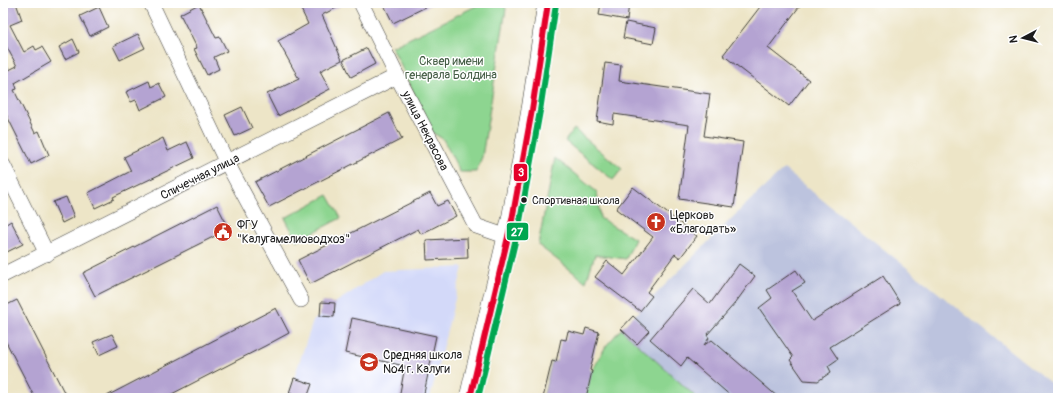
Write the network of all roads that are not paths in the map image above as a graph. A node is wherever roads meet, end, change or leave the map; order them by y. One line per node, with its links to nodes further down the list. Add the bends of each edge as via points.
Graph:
1 (152, 3): 5 (street)
2 (361, 3): 4 (street, улица Некрасова)
3 (548, 3): 7 (main road, via 532,110)
4 (397, 76): 5 (street, Спичечная улица); 7 (street, улица Некрасова, via 476,226)
5 (226, 163): 8 (street, Спичечная улица); 10 (street)
6 (3, 165): 8 (street)
7 (508, 237): 11 (main road)
8 (46, 254): 9 (street, Спичечная улица)
9 (3, 275)
10 (301, 300)
11 (470, 398)

